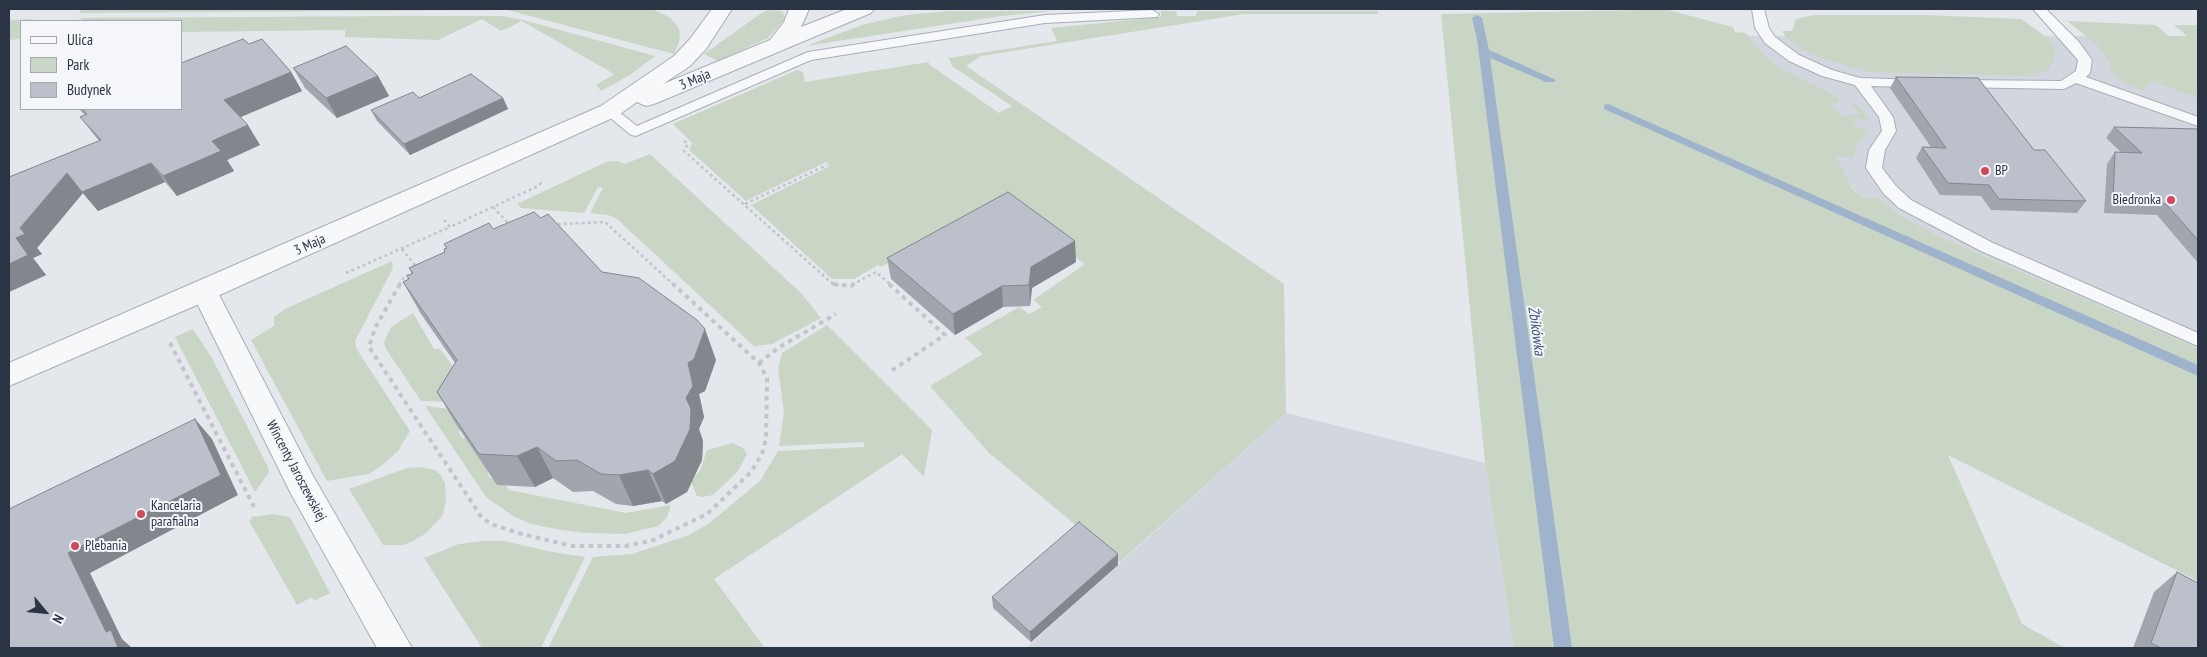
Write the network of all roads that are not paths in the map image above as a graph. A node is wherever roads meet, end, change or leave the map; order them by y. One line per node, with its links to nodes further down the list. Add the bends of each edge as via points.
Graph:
1 (722, 9): 10 (street, 3 Maja, via 682,61)
2 (799, 9): 7 (street, 3 Maja, via 794,23)
3 (864, 9): 7 (street, 3 Maja)
4 (1758, 9): 9 (lane, via 1762,28 1780,50 1827,73)
5 (2039, 9): 8 (lane, via 2085,60 2083,73)
6 (1152, 14): 10 (lane, via 1044,19 808,56 636,132)
7 (778, 43): 10 (street, 3 Maja, via 664,94)
8 (2075, 78): 9 (lane, via 2064,85 2030,86); 11 (lane)
9 (1860, 82): 13 (lane, via 1886,117 1889,131 1877,150 1874,168 1905,204 1987,247)
10 (609, 111): 12 (street, 3 Maja)
11 (2198, 122)
12 (204, 291): 14 (street, 3 Maja); 15 (street, Wincenty Jaroszewskiej, via 301,483)
13 (2198, 340)
14 (9, 374)
15 (395, 648)

